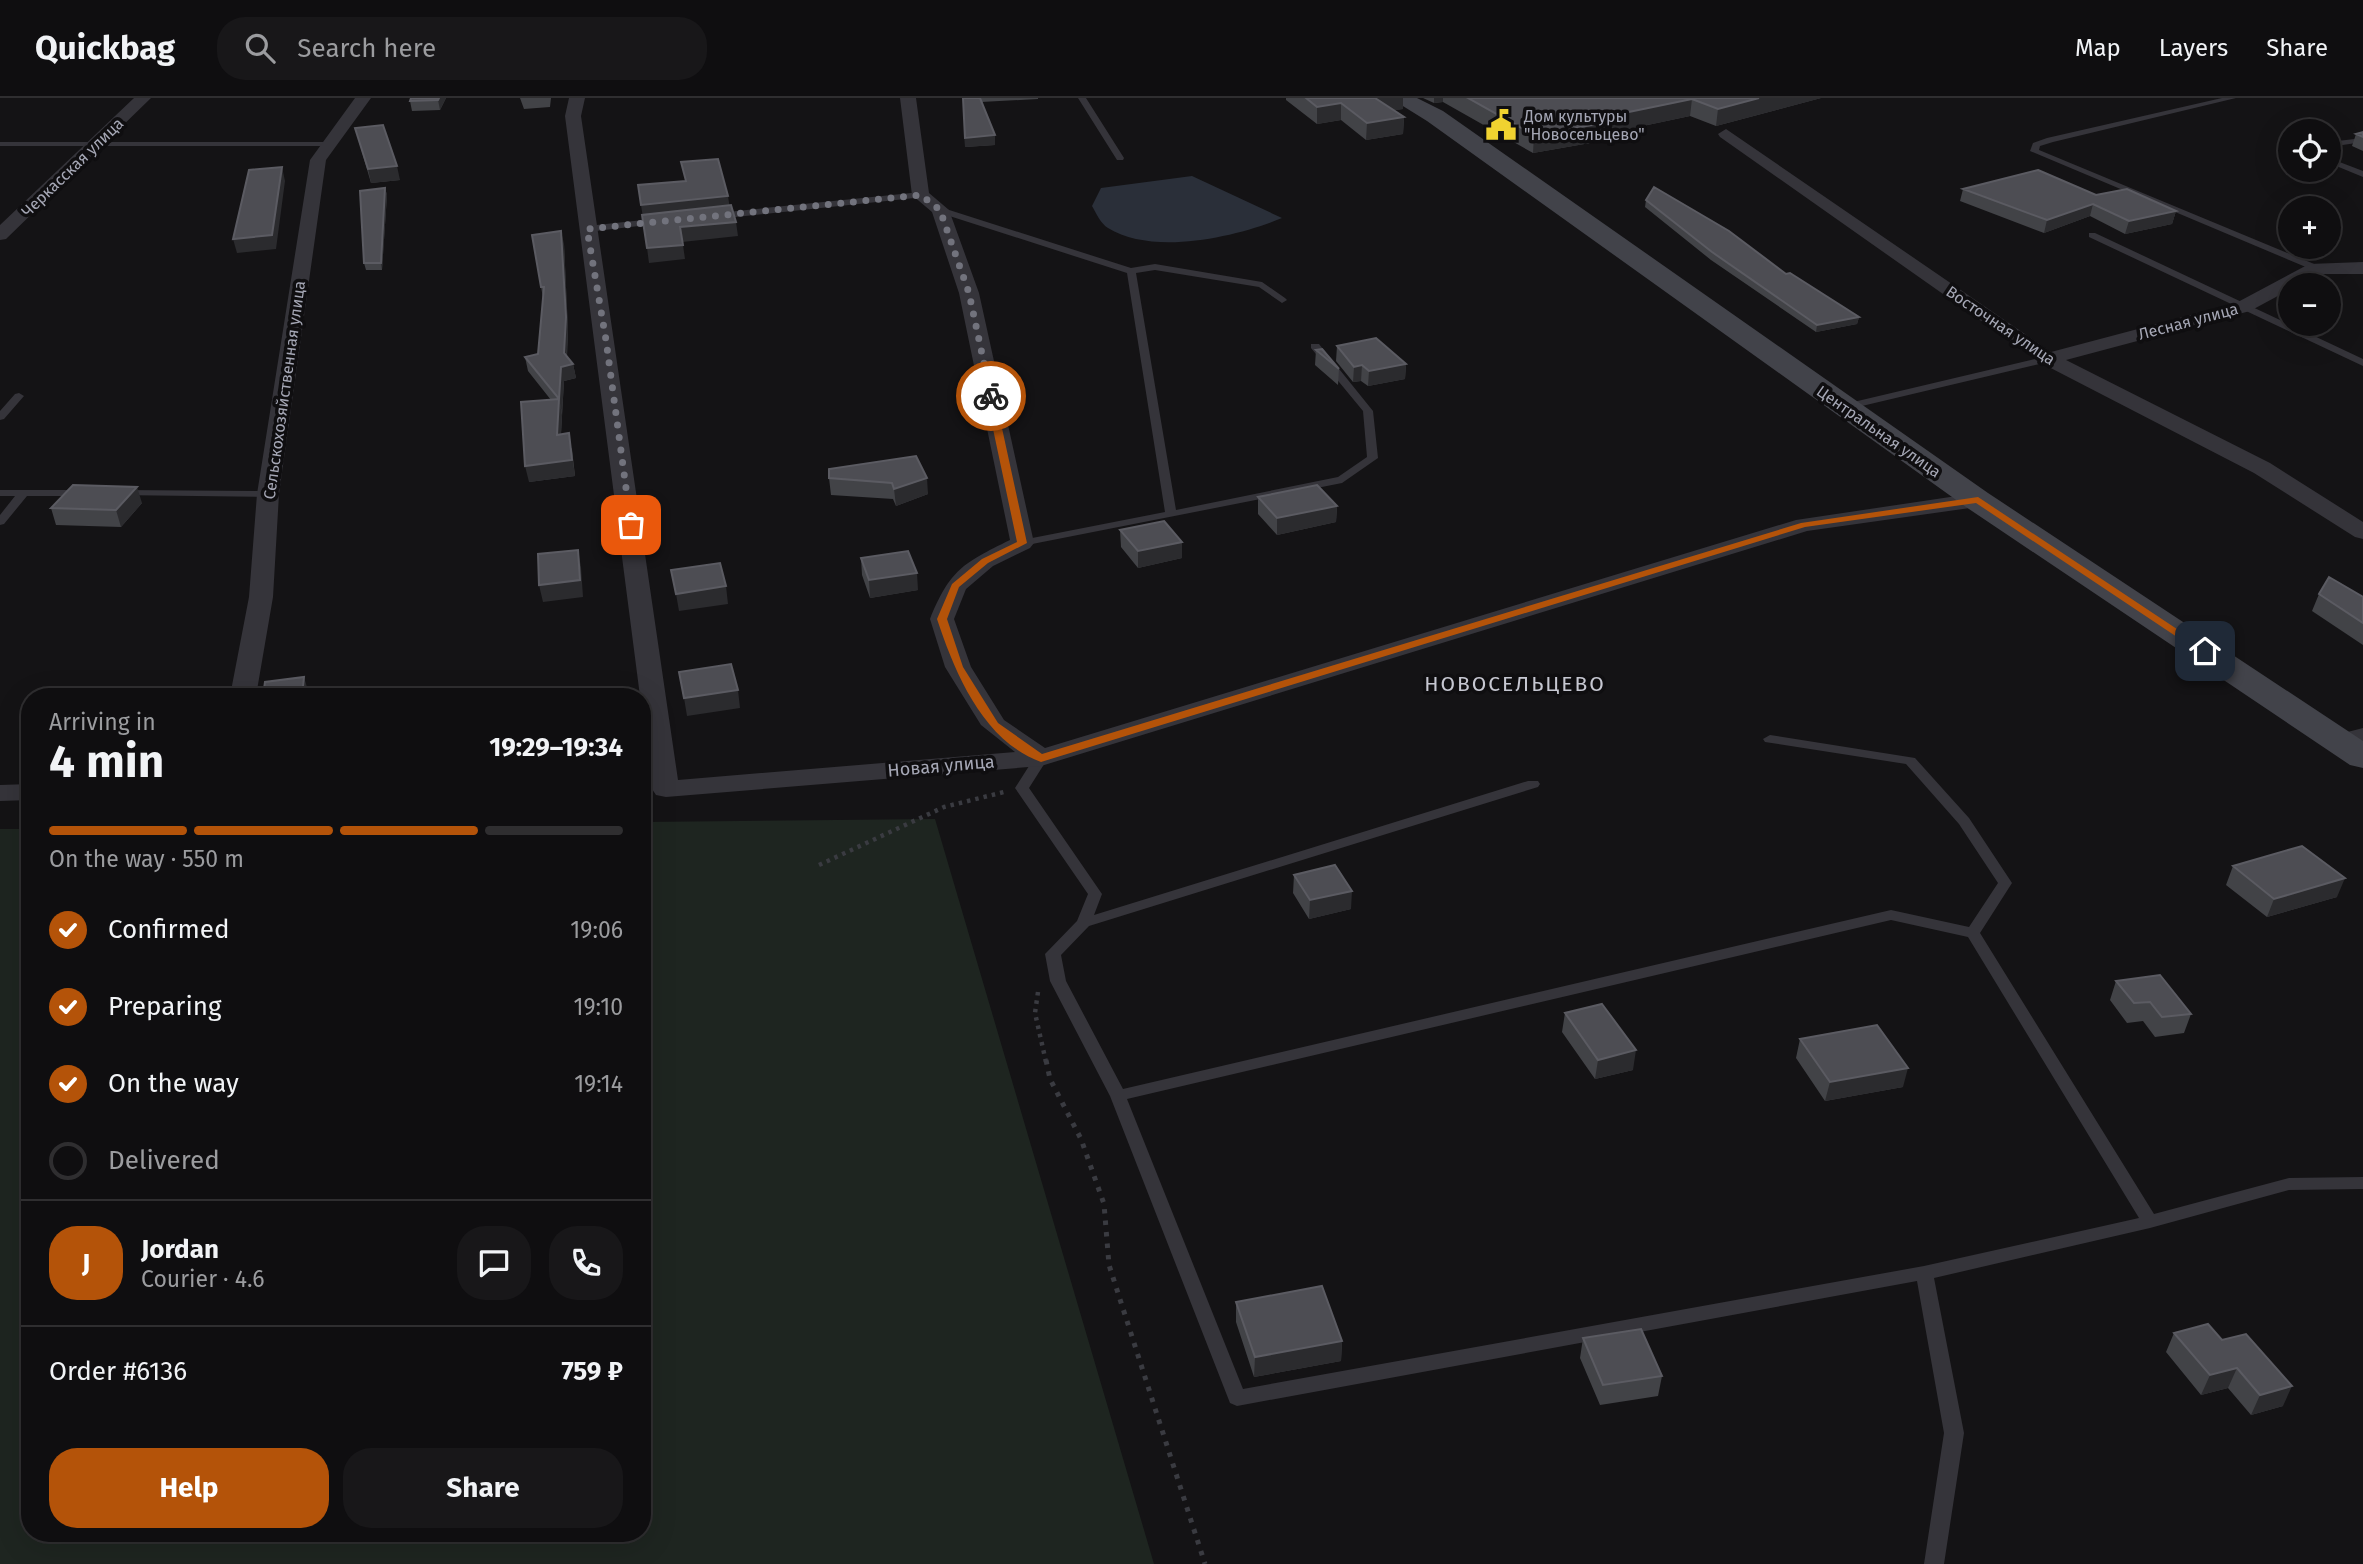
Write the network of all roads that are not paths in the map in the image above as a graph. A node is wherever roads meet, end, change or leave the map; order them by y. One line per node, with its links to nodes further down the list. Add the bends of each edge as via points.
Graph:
1 (143, 98): 13 (street, Черкасская улица)
2 (363, 98): 12 (street, Сельскохозяйственная улица)
3 (577, 98): 21 (street, via 573,116)
4 (908, 98): 17 (street)
5 (1082, 98): 14 (lane)
6 (1401, 98): 33 (street, Центральная улица, via 1435,116)
7 (2232, 98): 24 (lane, via 2050,140 2036,145 2034,151)
8 (1726, 134): 30 (street, Восточная улица)
9 (2363, 140): 10 (lane)
10 (2341, 143)
11 (0, 144): 13 (lane)
12 (327, 144): 13 (lane); 39 (street, Сельскохозяйственная улица, via 318,160)
13 (94, 145): 22 (street, Черкасская улица)
14 (1121, 158)
15 (2341, 165): 16 (lane)
16 (2363, 174)
17 (921, 195): 18 (street); 19 (lane)
18 (940, 210): 26 (lane); 44 (street, via 969,293)
19 (712, 216)
20 (670, 220): 21 (lane)
21 (587, 229): 48 (street, Новая улица, via 666,789)
22 (0, 235)
23 (2092, 235): 28 (lane)
24 (2316, 268): 25 (street, Лесная улица); 28 (street, Лесная улица)
25 (2363, 268)
26 (1131, 271): 27 (lane, via 1155,267 1262,285); 41 (lane)
27 (1282, 300)
28 (2244, 307): 30 (street, Лесная улица); 31 (lane)
29 (1315, 346): 41 (lane, via 1368,411 1373,458 1342,480)
30 (2048, 359): 33 (lane); 43 (street, Восточная улица, via 2262,468)
31 (2363, 363)
32 (19, 396): 34 (lane)
33 (1845, 407): 40 (street, Центральная улица)
34 (0, 417)
35 (0, 493): 36 (lane)
36 (24, 493): 37 (lane); 42 (lane)
37 (92, 493)
38 (105, 493): 39 (lane)
39 (268, 494): 45 (street, Сельскохозяйственная улица, via 261,597)
40 (1978, 500): 47 (street, Центральная улица); 48 (street, Новая улица, via 1804,525)
41 (1171, 514): 44 (lane)
42 (0, 522)
43 (2363, 531)
44 (1022, 543): 48 (street, via 985,561 955,586 942,619 958,667 994,725)
45 (244, 688)
46 (1770, 739): 53 (lane, via 1910,761 1964,821 2006,883)
47 (2356, 745)
48 (1041, 758): 52 (lane, via 1021,788 1095,894)
49 (1533, 784): 52 (lane)
50 (21, 792): 51 (street)
51 (0, 793)
52 (1084, 923): 54 (lane, via 1053,954 1058,981)
53 (1973, 933): 54 (lane, via 1891,915); 56 (lane)
54 (1118, 1096): 57 (lane, via 1237,1398)
55 (2363, 1183): 56 (lane, via 2289,1184)
56 (2150, 1222): 57 (lane)
57 (1924, 1273): 58 (lane, via 1954,1433)
58 (1934, 1564)

